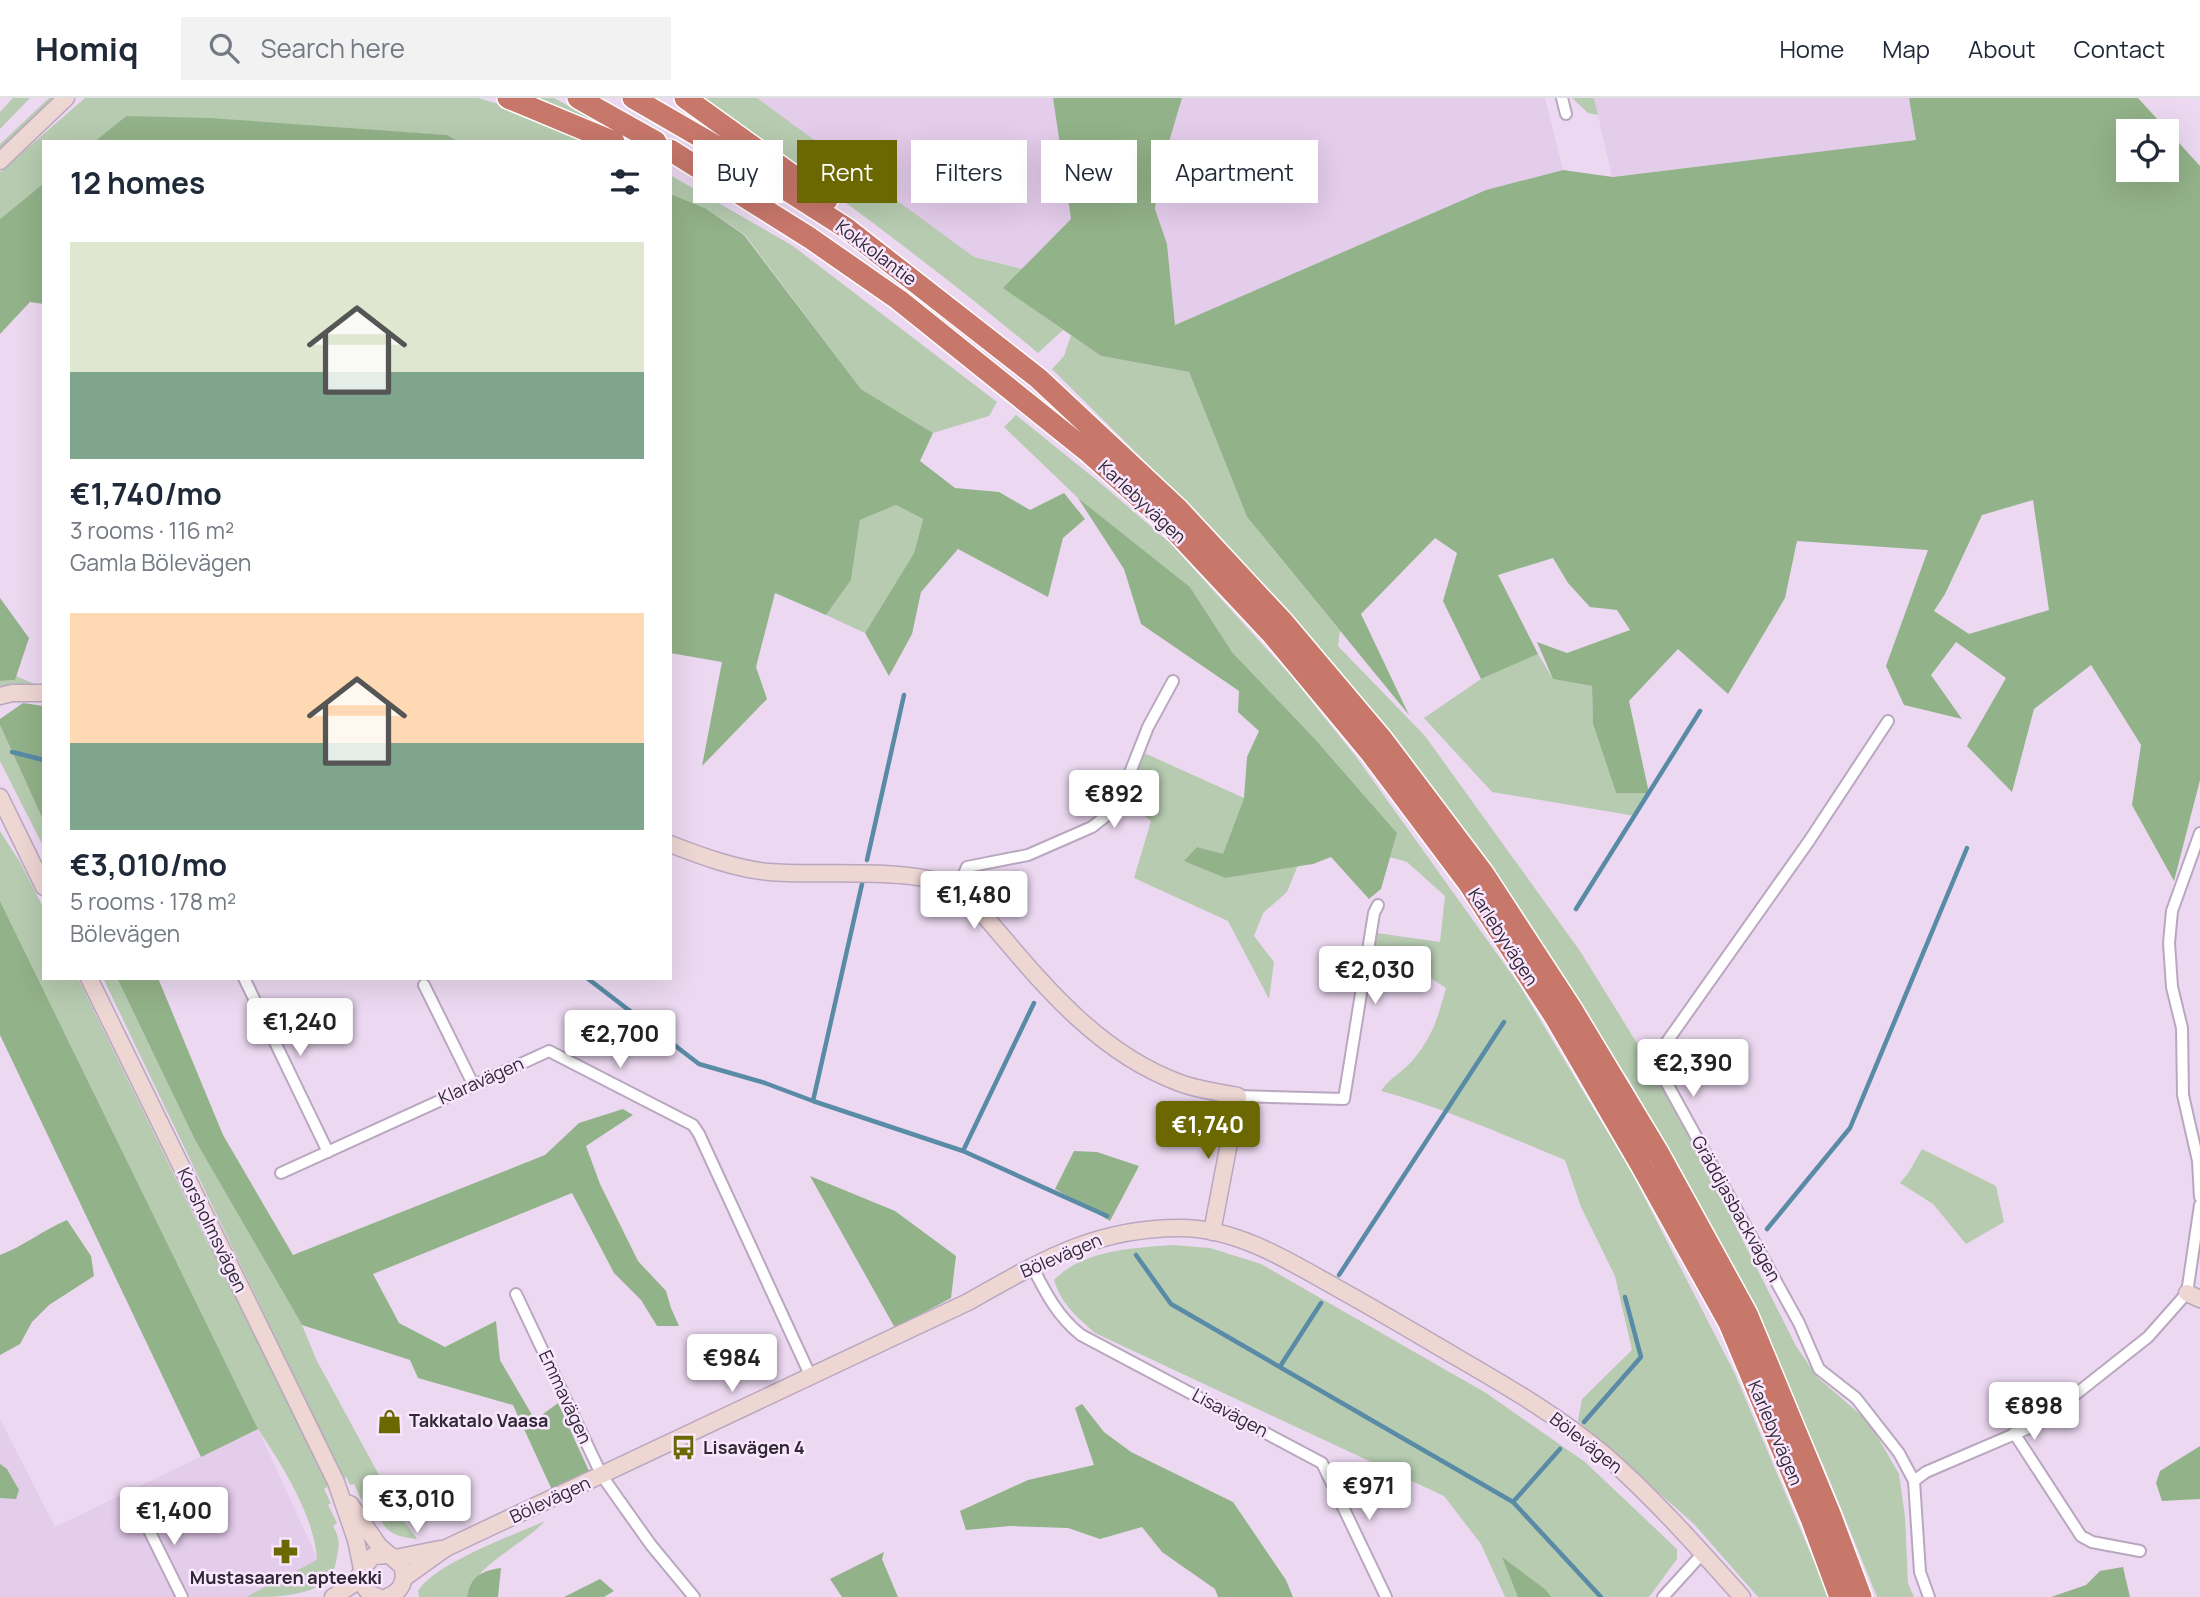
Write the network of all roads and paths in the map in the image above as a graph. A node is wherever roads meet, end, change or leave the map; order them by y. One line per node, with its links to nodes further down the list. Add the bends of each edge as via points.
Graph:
1 (66, 98): 11 (main road)
2 (508, 98): 8 (highway)
3 (578, 98): 9 (highway)
4 (633, 98): 16 (highway, Kokkolantie)
5 (685, 98): 16 (highway, via 829,202)
6 (1562, 98): 7 (street)
7 (1566, 114)
8 (609, 140)
9 (652, 140)
10 (672, 151): 12 (highway, Kokkolantie)
11 (0, 161)
12 (693, 163)
13 (672, 165): 14 (highway)
14 (693, 166)
15 (756, 203): 18 (highway, Kokkolantie, via 899,300)
16 (846, 228): 17 (highway, Kokkolantie)
17 (1038, 378): 63 (highway, Karlebyvägen, via 1178,509 1284,623 1382,739 1483,873 1659,1154 1747,1314)
18 (1007, 387): 62 (highway, Karlebyvägen, via 1169,524 1272,634 1370,752 1469,884 1555,1017 1729,1323)
19 (1173, 681): 27 (street, via 1147,727 1116,808 1092,827 1028,855 967,867)
20 (42, 693): 21 (main road)
21 (0, 696)
22 (1888, 721): 45 (street, Gräddjasbackvägen, via 1654,1060 1819,1369 1856,1398 1886,1434)
23 (0, 797): 26 (main road)
24 (2200, 833): 36 (street, via 2172,911 2169,943 2172,987 2182,1028 2183,1095 2198,1161)
25 (672, 845): 27 (main road, via 764,872 907,875)
26 (42, 883)
27 (958, 888): 33 (main road, via 1068,1011 1107,1044 1182,1084)
28 (1378, 905): 33 (street, via 1344,1099)
29 (90, 980): 46 (main road, Korsholmsvägen)
30 (245, 980): 34 (street)
31 (425, 985): 32 (street)
32 (473, 1084): 34 (street, Klaravägen); 42 (street, Klaravägen, via 549,1051 693,1125)
33 (1238, 1096): 38 (main road)
34 (328, 1152): 35 (street, Klaravägen)
35 (281, 1173)
36 (2200, 1197)
37 (2200, 1205): 41 (street)
38 (1212, 1233): 39 (main road, Bölevägen, via 1183,1228 1115,1234 1087,1241); 50 (main road, Bölevägen, via 1277,1254 1561,1421 1654,1499)
39 (1032, 1266): 42 (main road, Bölevägen); 59 (street, Lisavägen, via 1067,1324 1081,1335 1322,1463)
40 (516, 1294): 44 (street, Emmavägen)
41 (2193, 1296): 43 (street, via 2038,1424)
42 (811, 1377): 44 (main road, Bölevägen)
43 (2014, 1433): 45 (street); 49 (street, via 2081,1536)
44 (602, 1476): 48 (main road, Bölevägen); 58 (street, Emmavägen)
45 (1914, 1481): 64 (street, via 1920,1572)
46 (336, 1482): 51 (main road, Korsholmsvägen, via 370,1534); 52 (main road, Korsholmsvägen, via 356,1540)
47 (139, 1510): 54 (street)
48 (446, 1548): 51 (main road, Bölevägen); 53 (main road, Bölevägen)
49 (2140, 1551)
50 (1703, 1553): 60 (street); 61 (main road, Bölevägen)
51 (392, 1556): 52 (main road, Bölevägen, via 373,1556); 53 (main road, Korsholmsvägen, via 402,1566)
52 (361, 1571): 55 (main road, Bölevägen, via 355,1583); 56 (main road, via 362,1585)
53 (404, 1586): 57 (main road, Bölevägen)
54 (181, 1597)
55 (333, 1597)
56 (375, 1597)
57 (387, 1597)
58 (694, 1597)
59 (1386, 1597)
60 (1663, 1597)
61 (1742, 1597)
62 (1840, 1597)
63 (1861, 1597)
64 (1929, 1597)

